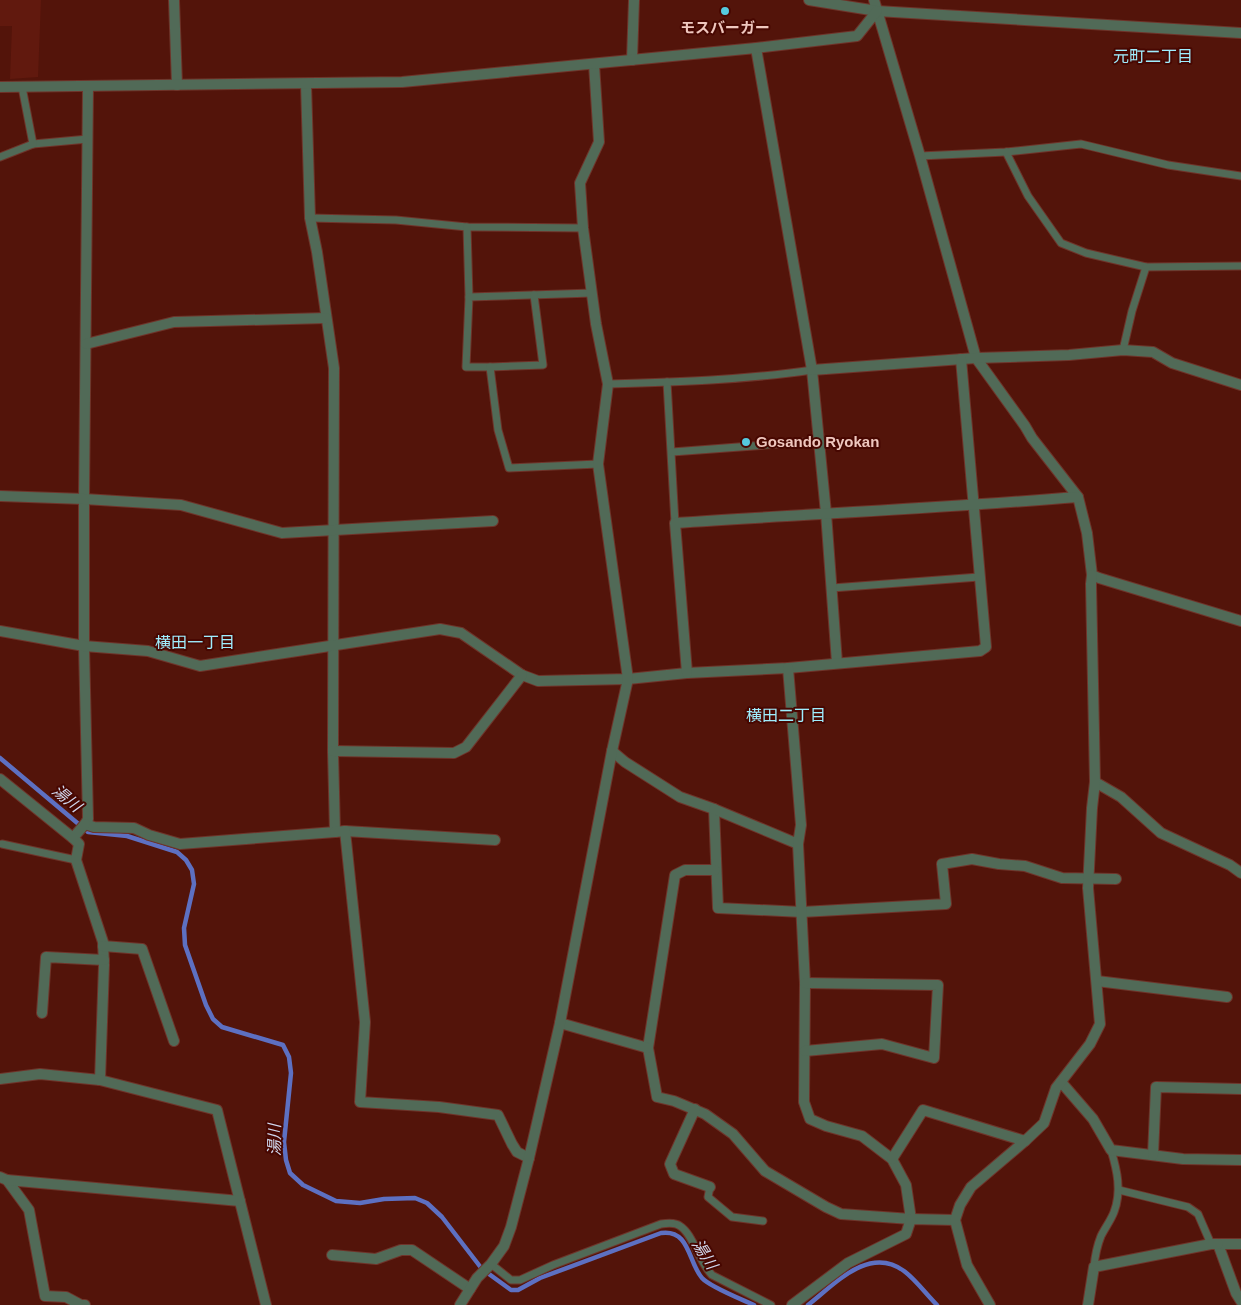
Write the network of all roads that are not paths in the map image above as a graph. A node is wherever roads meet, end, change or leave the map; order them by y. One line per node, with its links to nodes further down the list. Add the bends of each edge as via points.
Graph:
1 (174, 0): 11 (street)
2 (634, 0): 8 (street)
3 (809, 0): 5 (street)
4 (874, 0): 5 (street)
5 (877, 11): 6 (street); 7 (street, via 857,36); 18 (street)
6 (1241, 33)
7 (756, 48): 8 (street); 35 (street)
8 (632, 60): 9 (street)
9 (594, 64): 10 (street, via 402,82); 23 (street, via 599,142 580,183)
10 (306, 84): 11 (street); 21 (street)
11 (177, 85): 12 (street)
12 (88, 86): 14 (street); 15 (street)
13 (0, 87): 14 (street)
14 (22, 87): 16 (lane)
15 (88, 139): 16 (lane); 30 (street)
16 (33, 144): 19 (lane)
17 (1006, 152): 18 (lane); 20 (lane, via 1081,144 1168,165); 25 (lane, via 1028,196 1061,243 1086,253)
18 (920, 156): 32 (street)
19 (0, 157)
20 (1241, 176)
21 (310, 218): 22 (lane, via 396,220); 29 (street)
22 (466, 227): 23 (lane); 28 (lane)
23 (583, 228): 26 (street)
24 (1241, 266): 25 (lane)
25 (1146, 267): 31 (lane)
26 (592, 293): 27 (lane); 37 (street)
27 (534, 295): 28 (lane); 34 (lane, via 543,364)
28 (469, 297): 34 (lane, via 466,367)
29 (326, 318): 30 (street, via 174,322); 49 (street, via 334,368)
30 (86, 344): 44 (street)
31 (1123, 350): 32 (street); 38 (street, via 1153,352 1172,363)
32 (976, 358): 33 (street); 43 (street)
33 (961, 359): 35 (street); 45 (street)
34 (490, 366): 41 (lane, via 498,430 509,468)
35 (812, 370): 36 (lane); 39 (street)
36 (667, 382): 37 (lane); 40 (lane)
37 (608, 384): 41 (street)
38 (1241, 385)
39 (819, 441): 40 (lane); 46 (street)
40 (672, 452): 48 (lane)
41 (598, 464): 61 (street)
42 (0, 496): 44 (street)
43 (1078, 497): 45 (street); 50 (street)
44 (84, 499): 49 (street, via 180,505 282,533); 55 (street)
45 (974, 505): 46 (street); 51 (street)
46 (826, 513): 48 (street); 52 (street)
47 (493, 521): 49 (street)
48 (675, 523): 59 (street)
49 (334, 530): 56 (street)
50 (1092, 575): 53 (street); 65 (street)
51 (979, 577): 52 (lane); 57 (street, via 986,647 980,651)
52 (832, 588): 57 (street)
53 (1241, 621)
54 (0, 631): 55 (street)
55 (84, 646): 56 (street, via 148,651 200,666); 67 (street, via 88,818)
56 (334, 646): 60 (street, via 440,629 461,633); 62 (street)
57 (837, 663): 58 (street)
58 (788, 668): 59 (street); 71 (street, via 801,825)
59 (687, 673): 61 (street)
60 (522, 675): 61 (street, via 538,681); 62 (street, via 466,748 454,753)
61 (628, 680): 63 (street)
62 (333, 751): 68 (street)
63 (612, 751): 66 (street, via 680,797); 84 (street)
64 (0, 780): 67 (street)
65 (1095, 782): 74 (street, via 1121,797 1161,833); 75 (street)
66 (714, 809): 71 (street); 73 (street)
67 (80, 829): 68 (street, via 134,828 180,844); 72 (street)
68 (340, 831): 69 (street); 96 (street, via 365,1022 360,1102 498,1115 512,1144)
69 (495, 840)
70 (2, 844): 72 (lane)
71 (798, 844): 77 (street)
72 (76, 860): 78 (street)
73 (716, 870): 77 (street, via 718,908); 86 (street, via 684,870 675,875)
74 (1241, 873)
75 (1088, 879): 76 (street); 77 (street, via 1062,878 1025,866 972,859 942,864 946,904); 80 (street)
76 (1116, 879)
77 (802, 912): 81 (street)
78 (103, 946): 79 (street); 85 (street, via 142,949)
79 (104, 960): 83 (street, via 46,957); 89 (street)
80 (1097, 981): 82 (street); 90 (street, via 1100,1024 1090,1044)
81 (805, 983): 87 (street); 87 (street, via 938,985 934,1058 882,1044)
82 (1227, 997)
83 (42, 1013)
84 (560, 1022): 86 (street); 96 (street)
85 (174, 1041)
86 (648, 1048): 92 (street, via 657,1097)
87 (806, 1051): 97 (street, via 804,1102 810,1119 862,1136)
88 (0, 1079): 89 (street, via 40,1074)
89 (100, 1080): 102 (street, via 217,1110)
90 (1061, 1082): 93 (street, via 1044,1123); 94 (street, via 1094,1119)
91 (1241, 1089): 95 (street, via 1156,1087)
92 (695, 1110): 100 (street, via 670,1164 674,1174); 103 (street, via 732,1134 765,1171 826,1207 841,1214)
93 (1025, 1141): 97 (street, via 923,1110); 104 (street, via 971,1187)
94 (1112, 1150): 95 (street); 101 (lane)
95 (1153, 1155): 98 (street)
96 (529, 1158): 109 (street, via 511,1227 504,1246)
97 (892, 1159): 103 (street, via 906,1185)
98 (1241, 1160)
99 (3, 1179): 102 (street); 113 (street, via 29,1210 45,1296 66,1297)
100 (710, 1187): 105 (lane, via 708,1197 732,1217)
101 (1119, 1190): 106 (lane, via 1188,1207 1198,1214); 110 (lane)
102 (240, 1201): 115 (street)
103 (911, 1220): 104 (street); 118 (street, via 906,1234 848,1263)
104 (955, 1220): 119 (street, via 967,1265)
105 (762, 1221)
106 (1215, 1244): 107 (street); 110 (street); 112 (street)
107 (1241, 1244)
108 (332, 1255): 111 (street, via 376,1258 412,1250)
109 (491, 1264): 111 (street); 117 (lane, via 511,1280 520,1280 670,1223 679,1225 686,1232 712,1275)
110 (1094, 1267): 120 (street)
111 (470, 1289): 116 (street)
112 (1241, 1301)
113 (81, 1305): 114 (street)
114 (85, 1305)
115 (266, 1305)
116 (460, 1305)
117 (771, 1305)
118 (792, 1305)
119 (990, 1305)
120 (1088, 1305)

